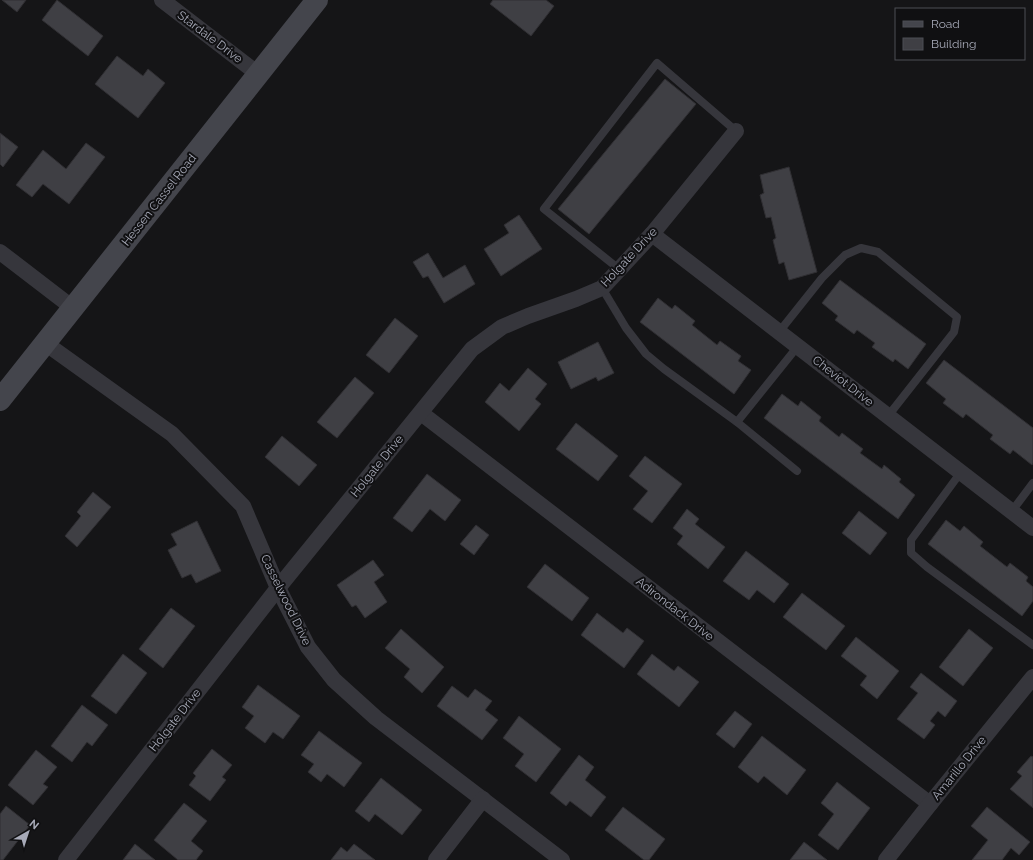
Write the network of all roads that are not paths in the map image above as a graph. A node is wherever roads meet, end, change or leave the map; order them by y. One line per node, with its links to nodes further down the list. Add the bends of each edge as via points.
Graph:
1 (162, 0): 3 (street, Stardale Drive)
2 (317, 0): 3 (main road, Hessen Cassel Road)
3 (258, 74): 9 (main road, Hessen Cassel Road)
4 (736, 131): 5 (street, Holgate Drive); 7 (lane, via 657,63 544,209)
5 (652, 234): 7 (street, Holgate Drive); 10 (street, Cheviot Drive)
6 (0, 252): 9 (street)
7 (619, 269): 8 (street, Holgate Drive)
8 (602, 288): 14 (street, Holgate Drive, via 502,327 472,349); 16 (lane, via 626,328 646,354)
9 (73, 308): 11 (main road, Hessen Cassel Road)
10 (779, 332): 12 (street, Cheviot Drive); 15 (lane, via 822,278 845,255 861,248 878,252 957,317 954,332)
11 (46, 343): 13 (main road, Hessen Cassel Road); 22 (street, Casselwood Drive, via 172,434 242,506)
12 (798, 346): 15 (street, Cheviot Drive); 16 (lane)
13 (0, 400)
14 (421, 413): 22 (street, Holgate Drive); 26 (street, Adirondack Drive)
15 (888, 416): 18 (street, Cheviot Drive)
16 (737, 422): 17 (lane)
17 (797, 471)
18 (961, 472): 20 (street, Cheviot Drive); 23 (lane, via 911,540 911,553)
19 (1033, 483): 20 (lane)
20 (1012, 512): 21 (street, Cheviot Drive)
21 (1033, 528)
22 (278, 588): 25 (street, Casselwood Drive, via 308,647 334,680 376,718); 27 (street, Holgate Drive)
23 (1033, 645)
24 (1033, 677): 26 (street, Amarillo Drive)
25 (483, 799): 28 (street); 29 (street, Casselwood Drive)
26 (930, 804): 30 (street, Amarillo Drive)
27 (66, 860)
28 (436, 860)
29 (562, 860)
30 (886, 860)

